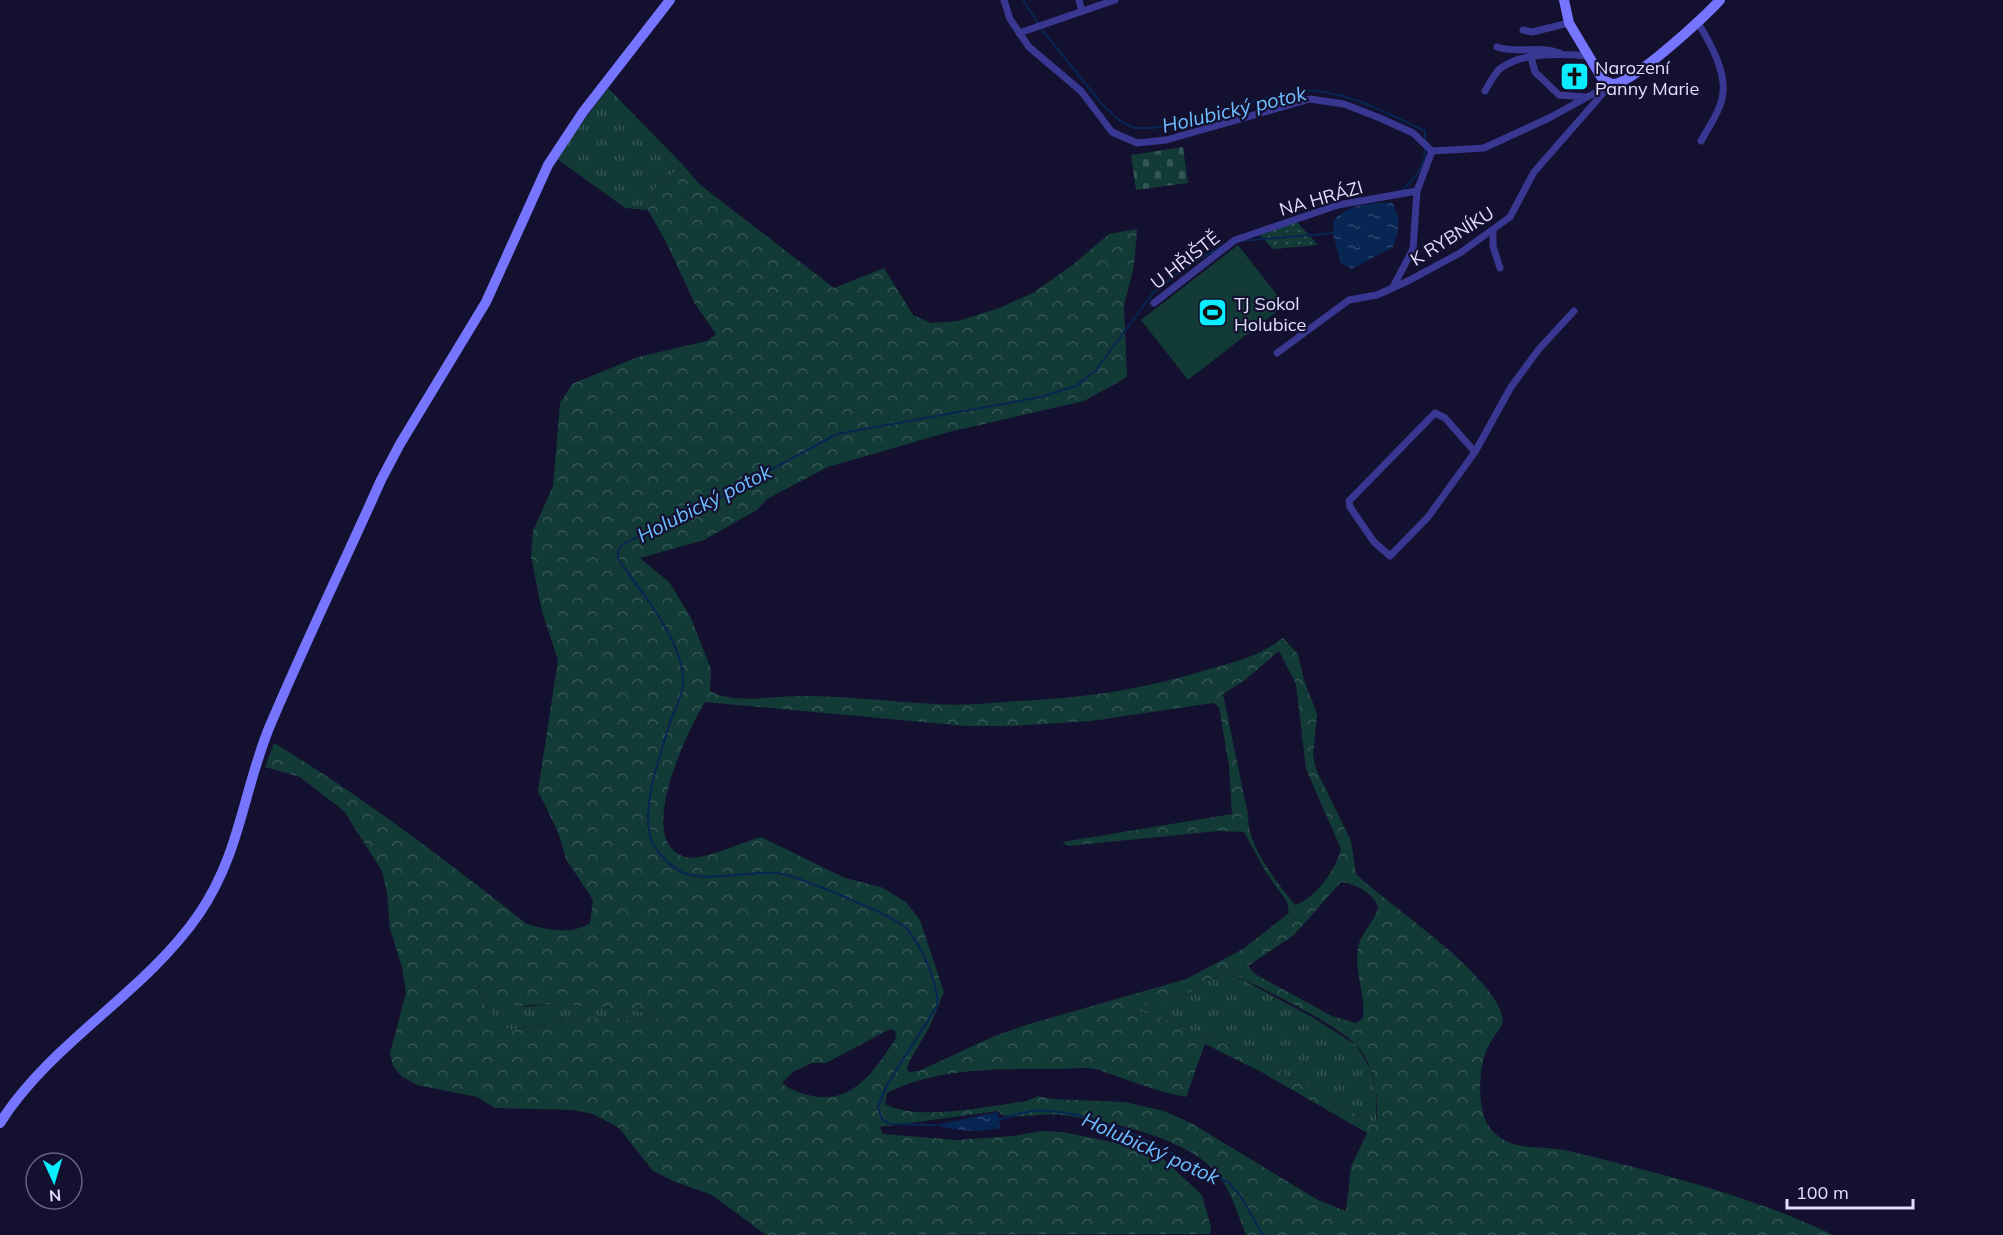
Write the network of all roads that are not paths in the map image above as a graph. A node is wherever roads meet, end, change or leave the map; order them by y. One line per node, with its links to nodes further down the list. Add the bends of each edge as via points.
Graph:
1 (670, 0): 30 (street, via 548,165 486,302 391,462 269,728 230,859 212,895 180,940 38,1075 12,1103)
2 (1004, 0): 11 (street)
3 (1079, 0): 7 (street)
4 (1115, 0): 7 (street)
5 (1564, 0): 8 (street)
6 (1720, 0): 9 (street)
7 (1083, 11): 11 (street)
8 (1569, 23): 10 (street, via 1532,32); 14 (street)
9 (1698, 23): 16 (street, via 1630,76); 19 (street, via 1713,50 1723,85 1720,107)
10 (1523, 30)
11 (1019, 33): 20 (street, via 1044,63 1081,91 1112,132 1137,143 1166,140 1292,102 1318,99 1344,104 1413,132)
12 (1497, 47): 13 (street, via 1548,49)
13 (1562, 54): 14 (street); 15 (street)
14 (1589, 56): 16 (street, via 1603,80)
15 (1531, 57): 17 (street, via 1500,68); 18 (street, via 1535,72 1559,95)
16 (1611, 84): 18 (street); 22 (street, K RYBNÍKU, via 1534,171 1510,217)
17 (1485, 91)
18 (1591, 96): 20 (street, via 1484,148)
19 (1701, 141)
20 (1432, 151): 21 (street)
21 (1417, 191): 23 (street, NA HRÁZI, via 1338,205); 25 (street, via 1413,249)
22 (1492, 230): 24 (street); 25 (street, K RYBNÍKU, via 1460,253)
23 (1235, 240): 26 (street, U HŘIŠTĚ)
24 (1500, 268)
25 (1394, 285): 28 (street, K RYBNÍKU, via 1377,295 1349,300)
26 (1154, 303)
27 (1574, 311): 29 (street, via 1511,387)
28 (1277, 353)
29 (1475, 452): 29 (street, via 1444,418 1434,413 1349,501 1350,507 1374,542 1390,556 1428,517)
30 (0, 1123)

